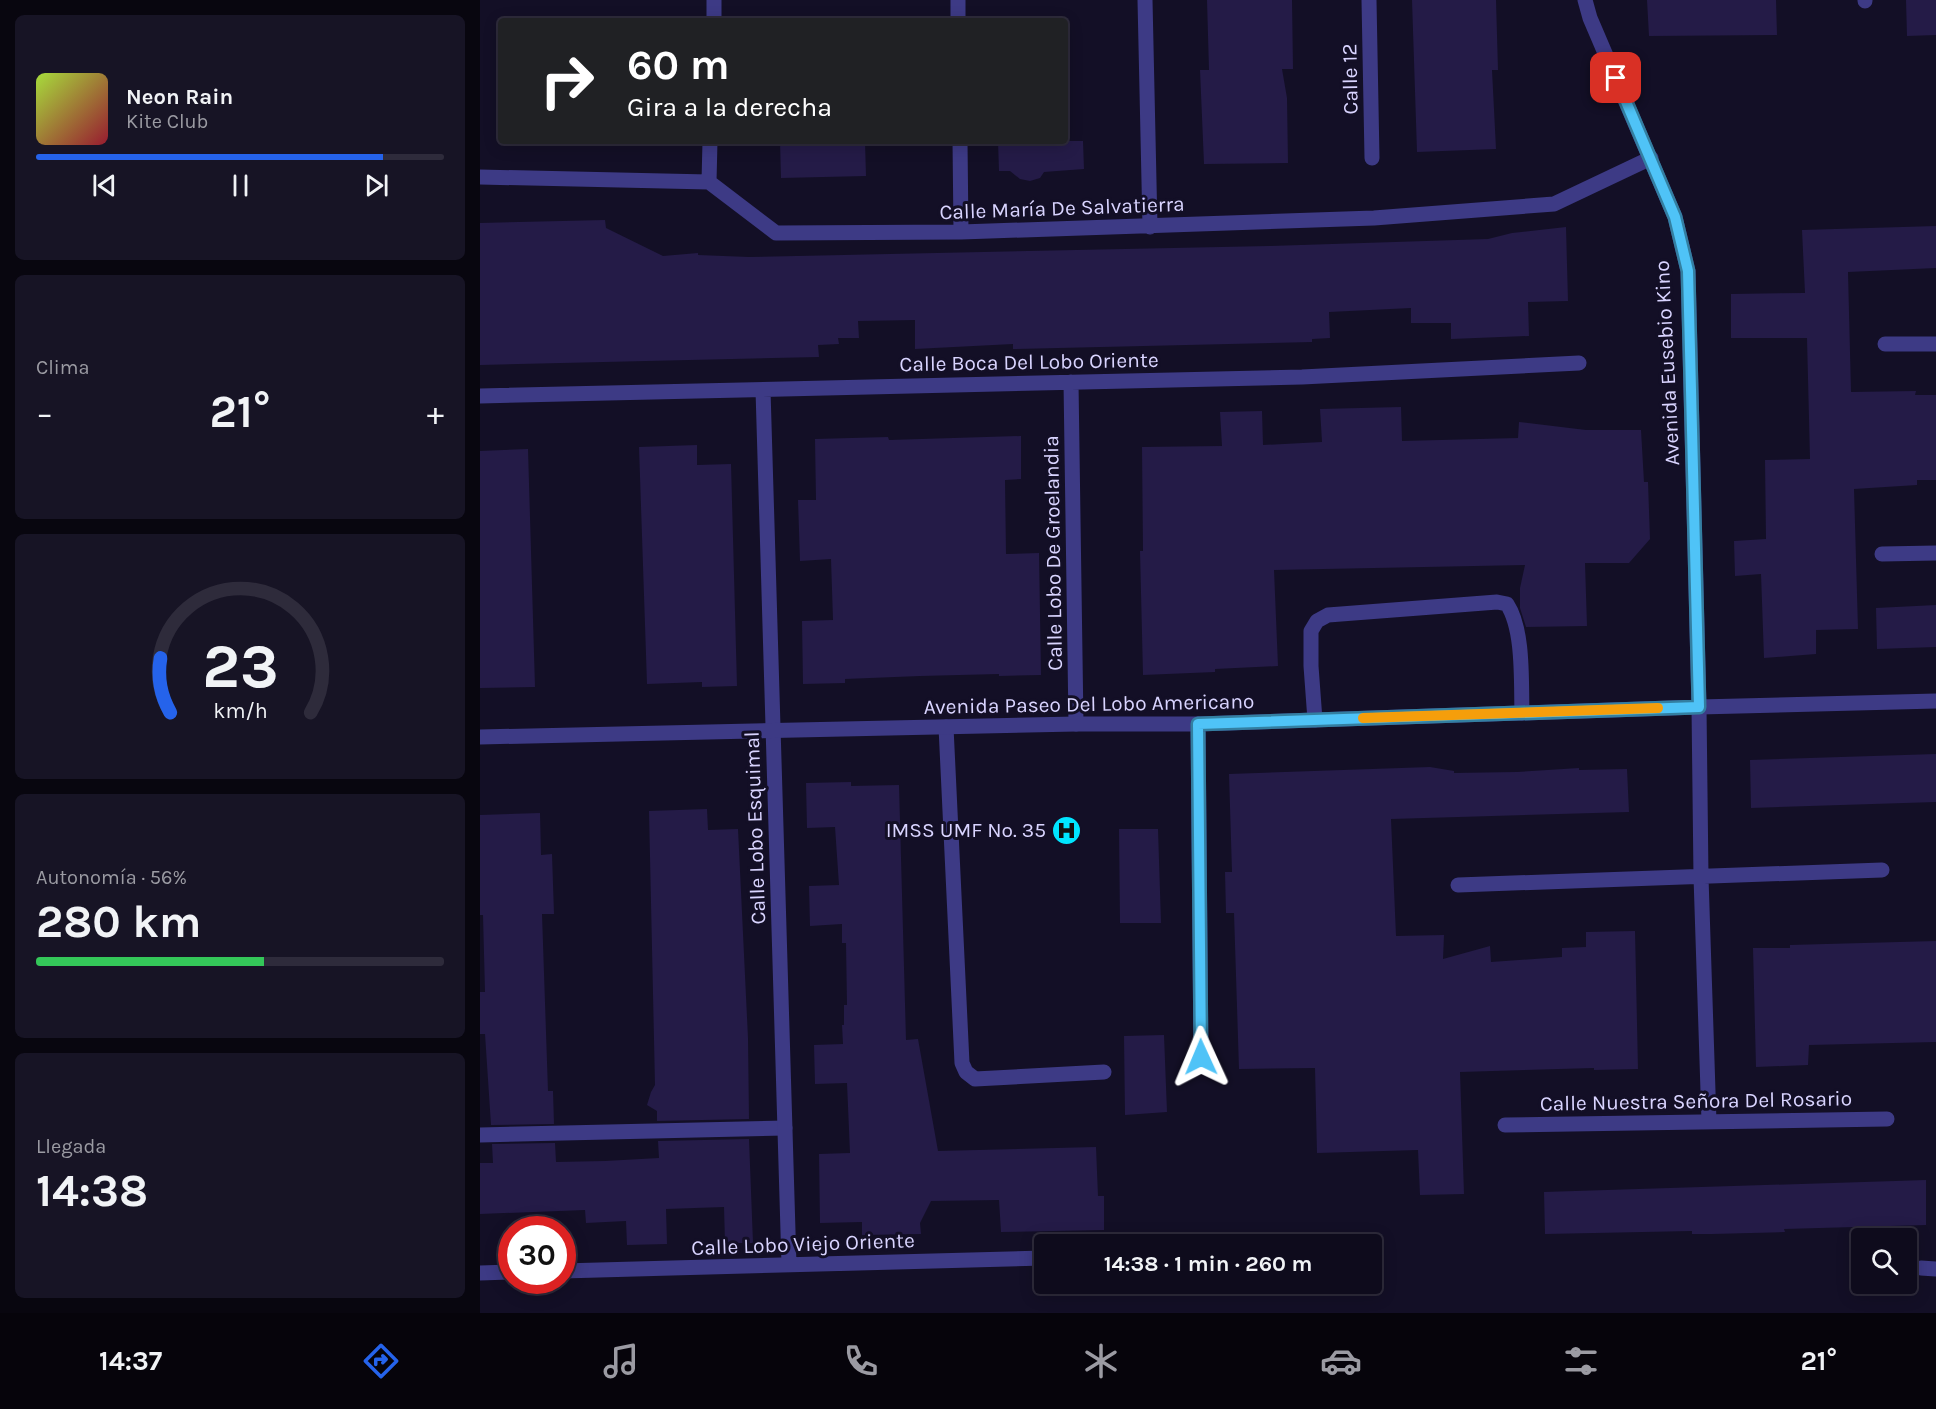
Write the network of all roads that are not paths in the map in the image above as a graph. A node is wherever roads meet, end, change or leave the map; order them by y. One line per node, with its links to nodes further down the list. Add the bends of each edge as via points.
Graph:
1 (714, 0): 6 (street)
2 (958, 0): 7 (street)
3 (1145, 0): 14 (street)
4 (1369, 0): 10 (street, Calle 12)
5 (1584, 0): 11 (street, Avenida Eusebio Kino)
6 (714, 18)
7 (958, 18)
8 (710, 144): 13 (street)
9 (960, 144): 15 (street)
10 (1372, 158)
11 (1651, 158): 14 (street, Calle María De Salvatierra, via 1554,204 1374,218); 25 (street, Avenida Eusebio Kino, via 1675,217 1688,271)
12 (480, 177): 13 (street)
13 (709, 182): 15 (street, Calle María De Salvatierra, via 776,233)
14 (1150, 227): 15 (street, Calle María De Salvatierra)
15 (961, 232)
16 (1885, 344): 17 (street)
17 (1936, 344)
18 (1579, 363): 19 (street, Calle Boca Del Lobo Oriente, via 1302,377)
19 (1071, 382): 20 (street, Calle Boca Del Lobo Oriente); 28 (street, Calle Lobo De Groelandia)
20 (763, 390): 21 (street, Calle Boca Del Lobo Oriente); 31 (street, Calle Lobo Esquimal)
21 (480, 396)
22 (1936, 553): 23 (street)
23 (1882, 554)
24 (1936, 701): 25 (street, Avenida Paseo Del Lobo Americano)
25 (1699, 707): 26 (street, Avenida Paseo Del Lobo Americano); 34 (street, Avenida Eusebio Kino)
26 (1522, 713): 27 (street, Avenida Paseo Del Lobo Americano); 27 (street, via 1521,654 1512,611 1508,604 1497,602 1328,615 1317,621 1311,632)
27 (1316, 720): 29 (street, Avenida Paseo Del Lobo Americano)
28 (1076, 724): 29 (street, Avenida Paseo Del Lobo Americano); 30 (street, Avenida Paseo Del Lobo Americano)
29 (1198, 724): 36 (street)
30 (946, 727): 31 (street, Avenida Paseo Del Lobo Americano); 37 (street, via 962,1063 966,1072 975,1079)
31 (773, 731): 32 (street, Avenida Paseo Del Lobo Americano); 41 (street, Calle Lobo Esquimal)
32 (480, 737)
33 (1882, 870): 34 (street)
34 (1701, 877): 35 (street); 39 (street, Avenida Eusebio Kino)
35 (1458, 885)
36 (1201, 1057)
37 (1104, 1072)
38 (1887, 1119): 39 (street, Calle Nuestra Señora Del Rosario)
39 (1709, 1122): 40 (street, Calle Nuestra Señora Del Rosario)
40 (1505, 1125)
41 (785, 1128): 42 (street); 44 (street, Calle Lobo Esquimal)
42 (480, 1135)
43 (1034, 1258): 44 (street, Calle Lobo Viejo Oriente)
44 (789, 1265): 45 (street, Calle Lobo Viejo Oriente)
45 (576, 1271)
46 (498, 1272): 47 (street)
47 (480, 1273)

